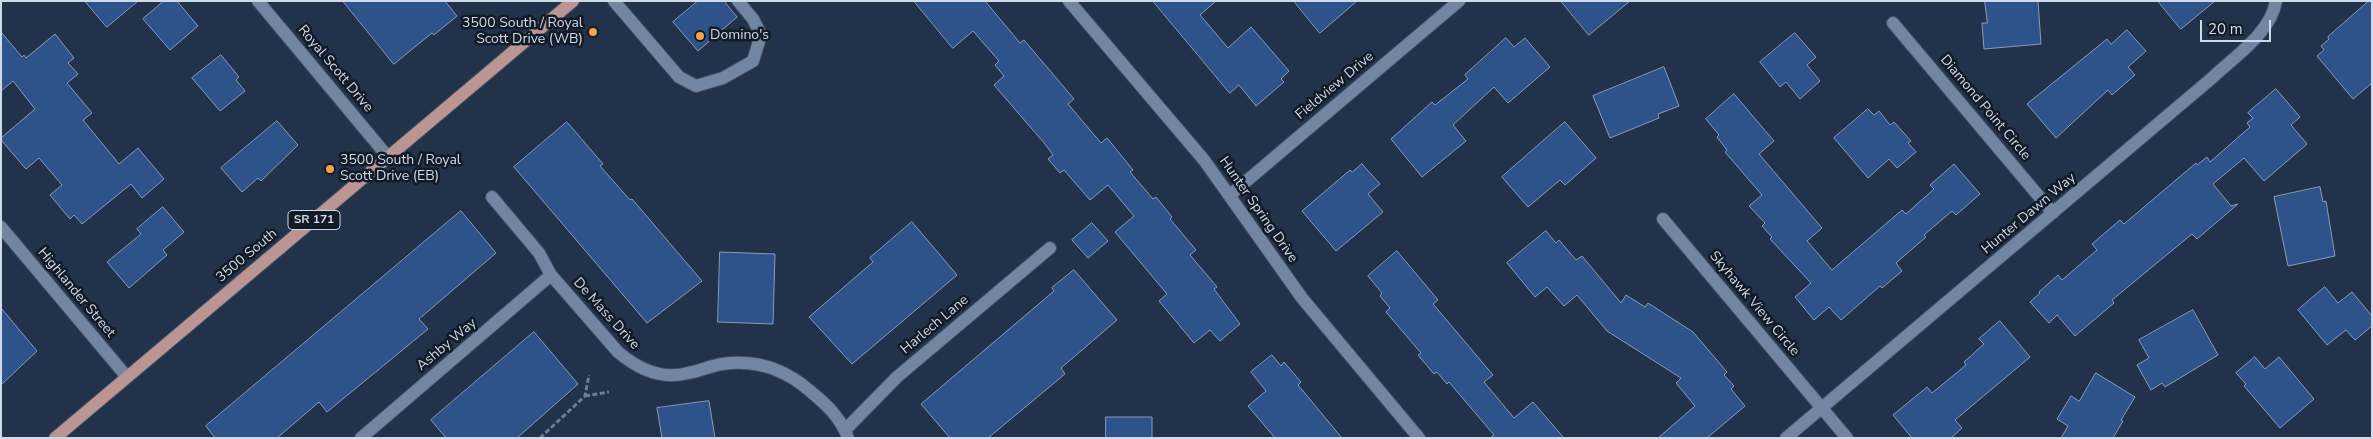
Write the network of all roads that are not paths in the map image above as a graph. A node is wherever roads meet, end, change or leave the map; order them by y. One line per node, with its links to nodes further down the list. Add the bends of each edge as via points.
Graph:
1 (258, 1): 9 (street, Royal Scott Drive)
2 (572, 1): 9 (main road, 3500 South / SR 171)
3 (614, 1): 4 (street, via 679,77 696,86 723,78 753,61 761,34)
4 (738, 1)
5 (1069, 1): 10 (street, Hunter Spring Drive)
6 (1459, 1): 10 (street, Fieldview Drive)
7 (2276, 1): 12 (street, Hunter Dawn Way, via 2265,26 2212,78)
8 (1894, 22): 12 (street, Diamond Point Circle)
9 (388, 157): 17 (main road, 3500 South / SR 171)
10 (1230, 195): 22 (street, Hunter Spring Drive, via 1302,298)
11 (492, 197): 16 (street, De Mass Drive, via 539,253)
12 (2053, 213): 18 (street, Hunter Dawn Way)
13 (1663, 219): 18 (street, Skyhawk View Circle)
14 (1, 228): 17 (street, Highlander Street)
15 (1050, 248): 19 (street, Harlech Lane, via 897,377)
16 (551, 275): 19 (street, De Mass Drive, via 618,352 640,368 676,376 722,364 774,368 817,396 838,418); 21 (street, Ashby Way)
17 (127, 377): 20 (main road, 3500 South / SR 171)
18 (1822, 408): 23 (street, Hunter Dawn Way); 24 (street, Skyhawk View Circle)
19 (847, 434)
20 (55, 438)
21 (362, 438)
22 (1419, 438)
23 (1786, 438)
24 (1846, 438)

